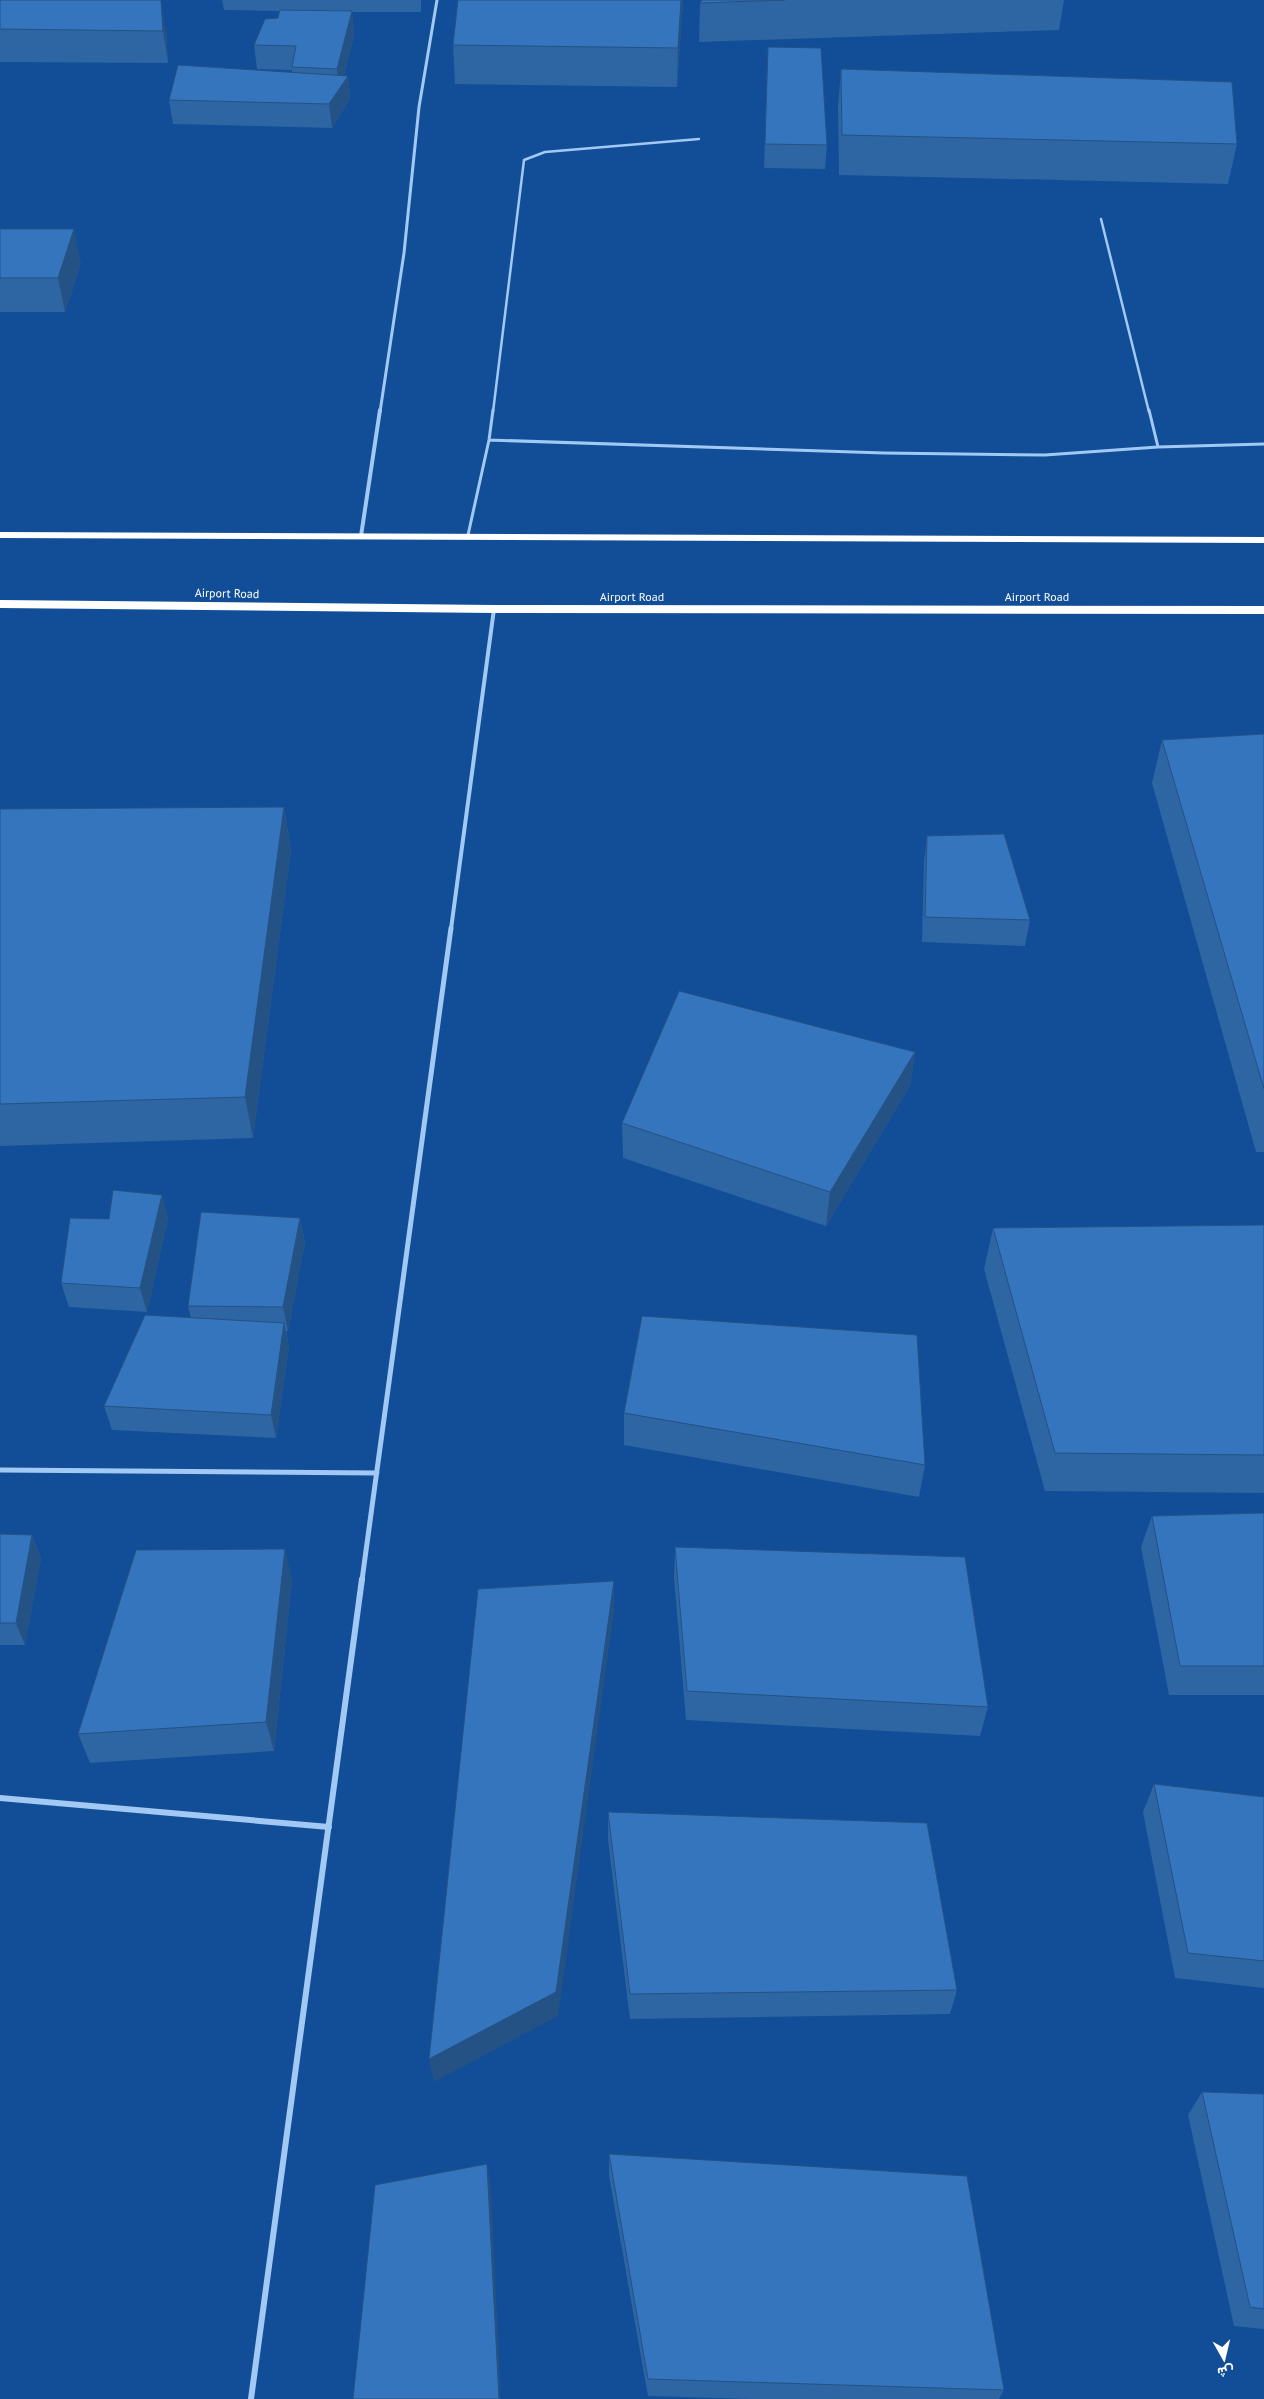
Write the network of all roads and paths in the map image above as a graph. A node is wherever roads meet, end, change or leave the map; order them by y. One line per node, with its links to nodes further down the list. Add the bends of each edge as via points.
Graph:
1 (437, 0): 9 (street, via 419,107 404,253)
2 (699, 139): 4 (lane, via 545,152 524,160)
3 (1101, 219): 6 (lane)
4 (489, 440): 6 (lane, via 903,454 1045,455); 8 (lane)
5 (1264, 444): 6 (lane)
6 (1158, 447)
7 (0, 535): 9 (highway)
8 (468, 535): 9 (highway); 10 (highway)
9 (361, 536)
10 (1264, 540)
11 (0, 604): 12 (highway, Airport Road)
12 (494, 609): 13 (highway, Airport Road); 15 (street)
13 (1264, 610)
14 (0, 1470): 15 (street)
15 (377, 1472): 17 (street)
16 (0, 1798): 17 (street)
17 (329, 1827): 18 (street)
18 (251, 2399)

